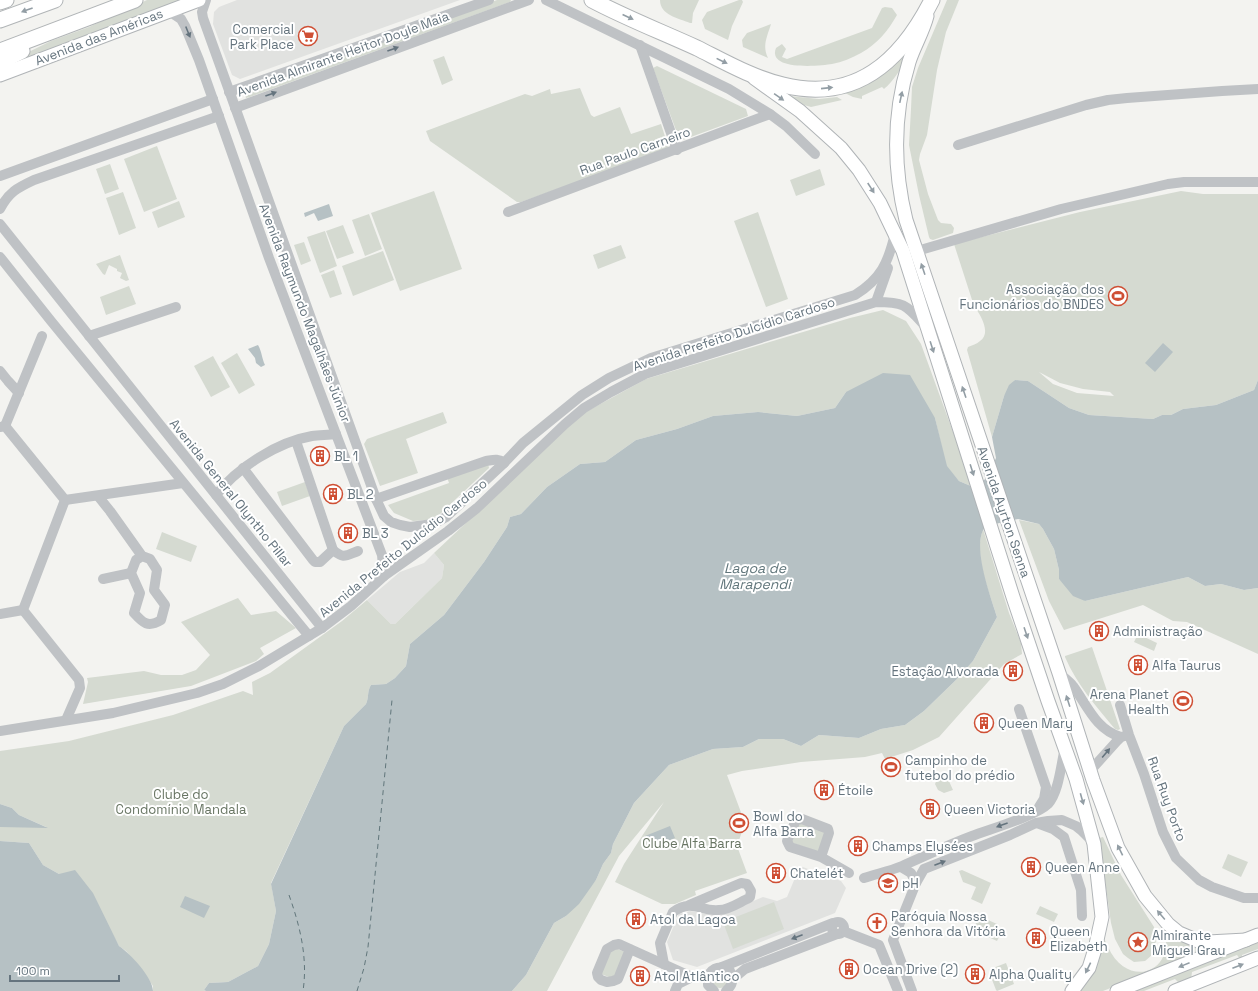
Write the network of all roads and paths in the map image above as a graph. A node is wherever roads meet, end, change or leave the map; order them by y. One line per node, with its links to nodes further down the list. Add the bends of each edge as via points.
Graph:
1 (6, 0): 10 (highway)
2 (55, 0): 15 (highway, one-way to 15)
3 (135, 0): 13 (highway, Avenida das Américas)
4 (199, 0): 14 (main road, Avenida das Américas)
5 (206, 0): 18 (street, Avenida Raymundo Magalhães Júnior, via 203,18)
6 (489, 0): 24 (street, Avenida Almirante Heitor Doyle Maia)
7 (529, 0): 11 (street, Avenida Almirante Heitor Doyle Maia)
8 (546, 0): 16 (street)
9 (592, 0): 21 (highway, Avenida Ayrton Senna, one-way to 21)
10 (0, 2)
11 (516, 2): 26 (street, Avenida Almirante Heitor Doyle Maia, one-way to 11)
12 (931, 2): 21 (highway, Avenida Ayrton Senna, one-way to 12, via 782,85 812,89 832,88 868,76 898,52 912,35); 38 (main road, Avenida Ayrton Senna, one-way to 12, via 901,198 896,136 909,62)
13 (105, 11): 17 (highway, Avenida das Américas); 20 (highway, via 101,16 50,35)
14 (169, 11): 19 (street, Avenida Raymundo Magalhães Júnior, one-way to 19, via 181,19); 22 (main road, Avenida das Américas)
15 (0, 20)
16 (640, 46): 27 (street, via 729,89); 30 (street)
17 (0, 51)
18 (215, 54): 19 (street); 24 (street, Avenida Raymundo Magalhães Júnior)
19 (199, 60): 25 (street, Avenida Raymundo Magalhães Júnior)
20 (0, 62)
21 (748, 73): 37 (main road, Avenida Ayrton Senna, one-way to 37, via 800,111 841,148 873,191)
22 (0, 75)
23 (1258, 89): 29 (street, via 1108,100)
24 (229, 92): 26 (street, Avenida Raymundo Magalhães Júnior)
25 (213, 99): 28 (street, Avenida Raymundo Magalhães Júnior); 32 (street)
26 (235, 108): 62 (street, Avenida Raymundo Magalhães Júnior)
27 (770, 114): 30 (street, Rua Paulo Carneiro); 31 (street)
28 (219, 116): 34 (street, via 34,180 17,188); 53 (street, Avenida Raymundo Magalhães Júnior, via 266,259)
29 (958, 145)
30 (677, 150): 35 (street, Rua Paulo Carneiro)
31 (815, 154)
32 (0, 176)
33 (1258, 182): 38 (street, via 1168,184 1061,209)
34 (0, 209)
35 (508, 212)
36 (0, 224): 45 (street, Avenida General Olyntho Pillar)
37 (895, 234): 39 (street, Avenida Prefeito Dulcídio Cardoso); 43 (main road, Avenida Ayrton Senna, via 903,251)
38 (917, 251): 76 (main road, Avenida Ayrton Senna, one-way to 38)
39 (890, 254): 41 (street, via 889,266); 55 (street, Avenida Prefeito Dulcídio Cardoso, via 873,282 855,296 651,358 609,378 582,395 523,443)
40 (0, 257): 50 (street)
41 (876, 302): 43 (street, Avenida Prefeito Dulcídio Cardoso, via 894,302 902,305); 70 (street, Avenida Prefeito Dulcídio Cardoso, via 645,374 611,392 584,408 565,424 477,508)
42 (176, 307): 45 (street)
43 (926, 326): 82 (main road, Avenida Ayrton Senna, one-way to 82)
44 (42, 336): 48 (street)
45 (89, 336): 47 (street, Avenida General Olyntho Pillar)
46 (0, 371): 49 (street)
47 (119, 375): 50 (street); 59 (street, Avenida General Olyntho Pillar)
48 (24, 379): 49 (street); 51 (street)
49 (8, 381): 51 (street)
50 (105, 386): 58 (street)
51 (19, 393): 52 (street)
52 (3, 427): 63 (street)
53 (336, 434): 54 (street, via 310,436); 70 (street, Avenida Raymundo Magalhães Júnior, via 382,555)
54 (296, 441): 56 (street, via 271,450); 66 (street)
55 (504, 463): 62 (street, Avenida Prefeito Dulcídio Cardoso, via 495,459 486,461); 65 (street, Avenida Prefeito Dulcídio Cardoso, via 446,517 433,524)
56 (243, 468): 59 (street); 66 (street, via 312,560 320,562)
57 (221, 481): 59 (street)
58 (183, 483): 60 (street); 75 (street)
59 (213, 492): 74 (street, Avenida General Olyntho Pillar)
60 (118, 493): 61 (street); 64 (street)
61 (98, 496): 63 (street); 64 (street)
62 (376, 499): 65 (street, Avenida Raymundo Magalhães Júnior, via 384,516 391,522 410,527)
63 (65, 500): 72 (street)
64 (110, 511): 68 (street)
65 (420, 526)
66 (333, 550): 67 (street, via 343,557)
67 (358, 551)
68 (142, 556): 69 (street, via 136,560); 69 (street, via 150,559 157,570 154,590 165,607 159,622 146,624 135,614 140,593)
69 (131, 573): 71 (street)
70 (384, 576): 74 (street, Avenida Prefeito Dulcídio Cardoso)
71 (103, 579)
72 (24, 610): 73 (street); 79 (street, via 79,680 80,688)
73 (0, 614)
74 (322, 628): 75 (street, Avenida Prefeito Dulcídio Cardoso)
75 (309, 636): 79 (street, Avenida Prefeito Dulcídio Cardoso, via 259,666 223,684 197,693 113,713)
76 (1059, 673): 81 (street, via 1072,685 1092,715 1106,730); 83 (main road, Avenida Ayrton Senna, one-way to 76)
77 (1120, 705): 81 (street, Rua Ruy Porto)
78 (1019, 709): 84 (street)
79 (66, 720): 80 (street, Avenida Prefeito Dulcídio Cardoso)
80 (0, 731)
81 (1125, 736): 83 (street, one-way to 81); 99 (street, Rua Ruy Porto, via 1144,774 1163,832 1176,858 1199,880 1212,888 1244,898)
82 (1065, 748): 85 (street); 90 (main road, Avenida Ayrton Senna, one-way to 90)
83 (1090, 771): 103 (main road, Avenida Ayrton Senna, one-way to 83, via 1217,942 1198,941 1179,933 1168,924 1145,896 1118,848)
84 (1045, 782): 85 (street); 86 (street, via 1044,799)
85 (1058, 782): 86 (street, via 1052,799)
86 (1033, 819): 87 (street, via 1062,820); 88 (street, one-way to 88); 89 (street); 91 (street, via 1010,835)
87 (1076, 826): 89 (street); 90 (street)
88 (971, 836): 91 (street); 93 (street)
89 (1064, 837): 101 (street, via 1081,890)
90 (1094, 844): 122 (main road, Avenida Ayrton Senna, one-way to 122, via 1102,917 1089,968)
91 (976, 849): 95 (street, one-way to 91)
92 (821, 858): 92 (street, via 788,844 787,838 796,820 802,819 828,830); 96 (street)
93 (919, 858): 94 (street); 95 (street)
94 (901, 866): 97 (street); 98 (street, via 911,873)
95 (924, 869): 98 (street)
96 (849, 873)
97 (864, 878)
98 (916, 883): 104 (street)
99 (1258, 898)
100 (689, 905): 100 (street, via 721,910 749,898 751,892 747,884 741,883); 105 (street, via 673,912)
101 (1082, 916)
102 (840, 932): 106 (street); 113 (street, one-way to 113, via 834,932 833,923); 116 (street, via 745,969)
103 (1252, 938): 123 (main road, one-way to 123)
104 (893, 940): 106 (street); 108 (street)
105 (660, 943): 109 (street); 112 (street)
106 (879, 945): 110 (street)
107 (630, 949): 107 (street, via 618,979 607,982 598,977 607,949 619,944); 109 (street)
108 (897, 954): 110 (street); 121 (street)
109 (646, 956): 112 (street)
110 (886, 958): 120 (street)
111 (1258, 958): 124 (main road, one-way to 111)
112 (669, 966): 115 (street); 117 (street)
113 (722, 967): 114 (street, via 713,969); 116 (street, via 730,971)
114 (708, 976): 115 (street); 118 (street, via 708,985)
115 (692, 977): 117 (street)
116 (733, 979): 119 (street)
117 (676, 988)
118 (714, 991)
119 (726, 991)
120 (898, 991)
121 (912, 991)
122 (1072, 991)
123 (1117, 991)
124 (1175, 991)

